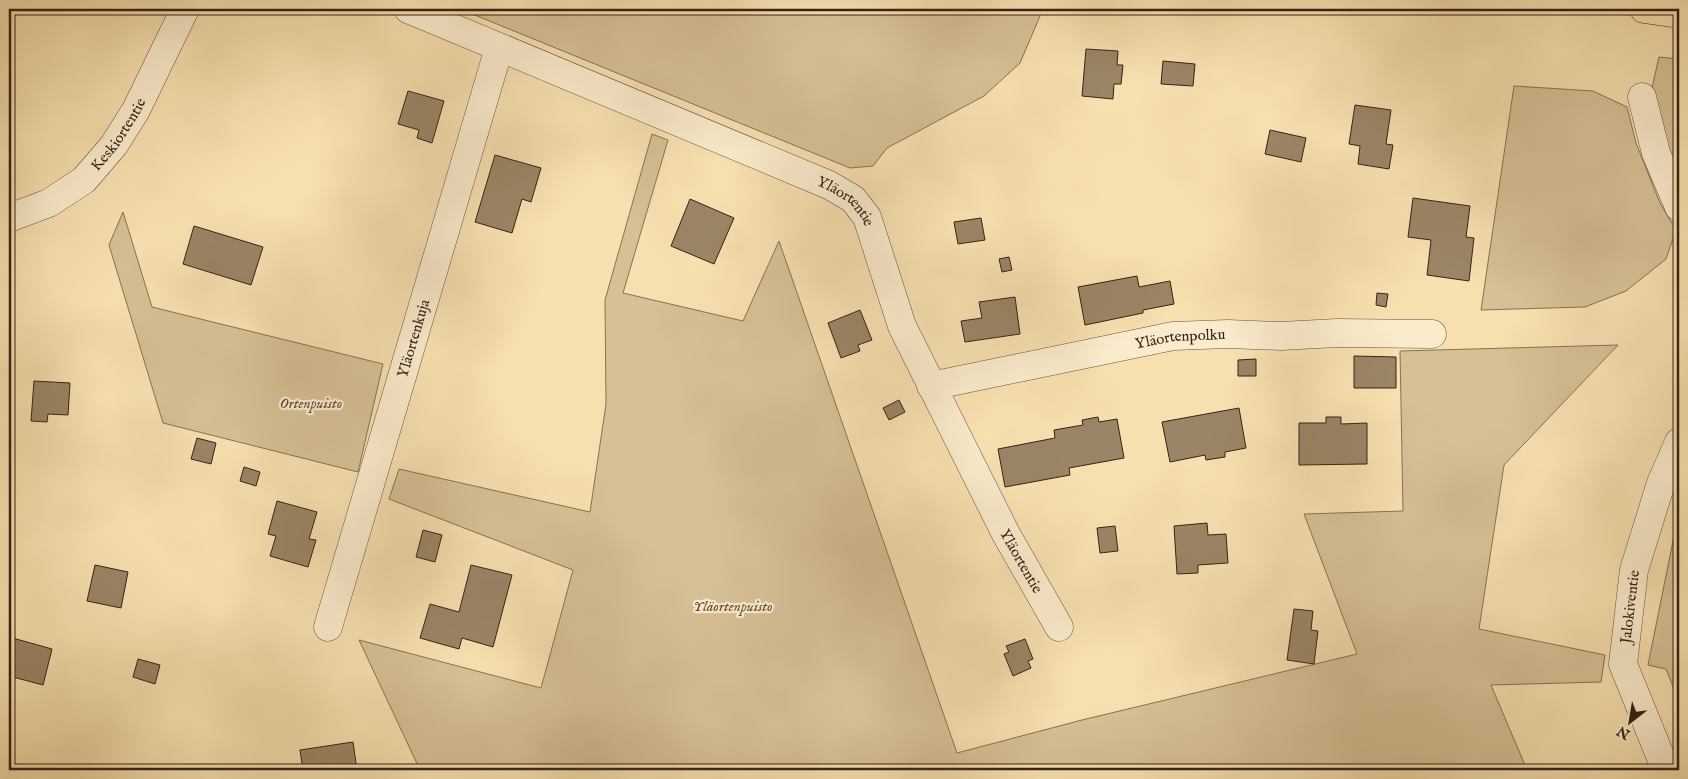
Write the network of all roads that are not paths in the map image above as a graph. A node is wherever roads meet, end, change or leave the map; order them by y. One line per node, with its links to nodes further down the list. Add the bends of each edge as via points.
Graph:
1 (185, 9): 8 (street, Keskiortentie, via 136,110 114,145 84,180 48,203)
2 (408, 9): 5 (street, Yläortentie)
3 (1644, 9): 4 (highway)
4 (1679, 14)
5 (499, 48): 10 (street, Yläortentie, via 829,186 853,199 867,217 902,326); 12 (street, Yläortenkuja)
6 (1642, 97): 7 (street, via 1656,153)
7 (1679, 207)
8 (9, 218)
9 (1432, 334): 10 (street, Yläortenpolku, via 1173,336)
10 (931, 386): 13 (street, Yläortentie, via 1006,534)
11 (1679, 442): 14 (street, Jalokiventie, via 1661,483 1634,570 1624,664)
12 (328, 627)
13 (1058, 627)
14 (1666, 770)

